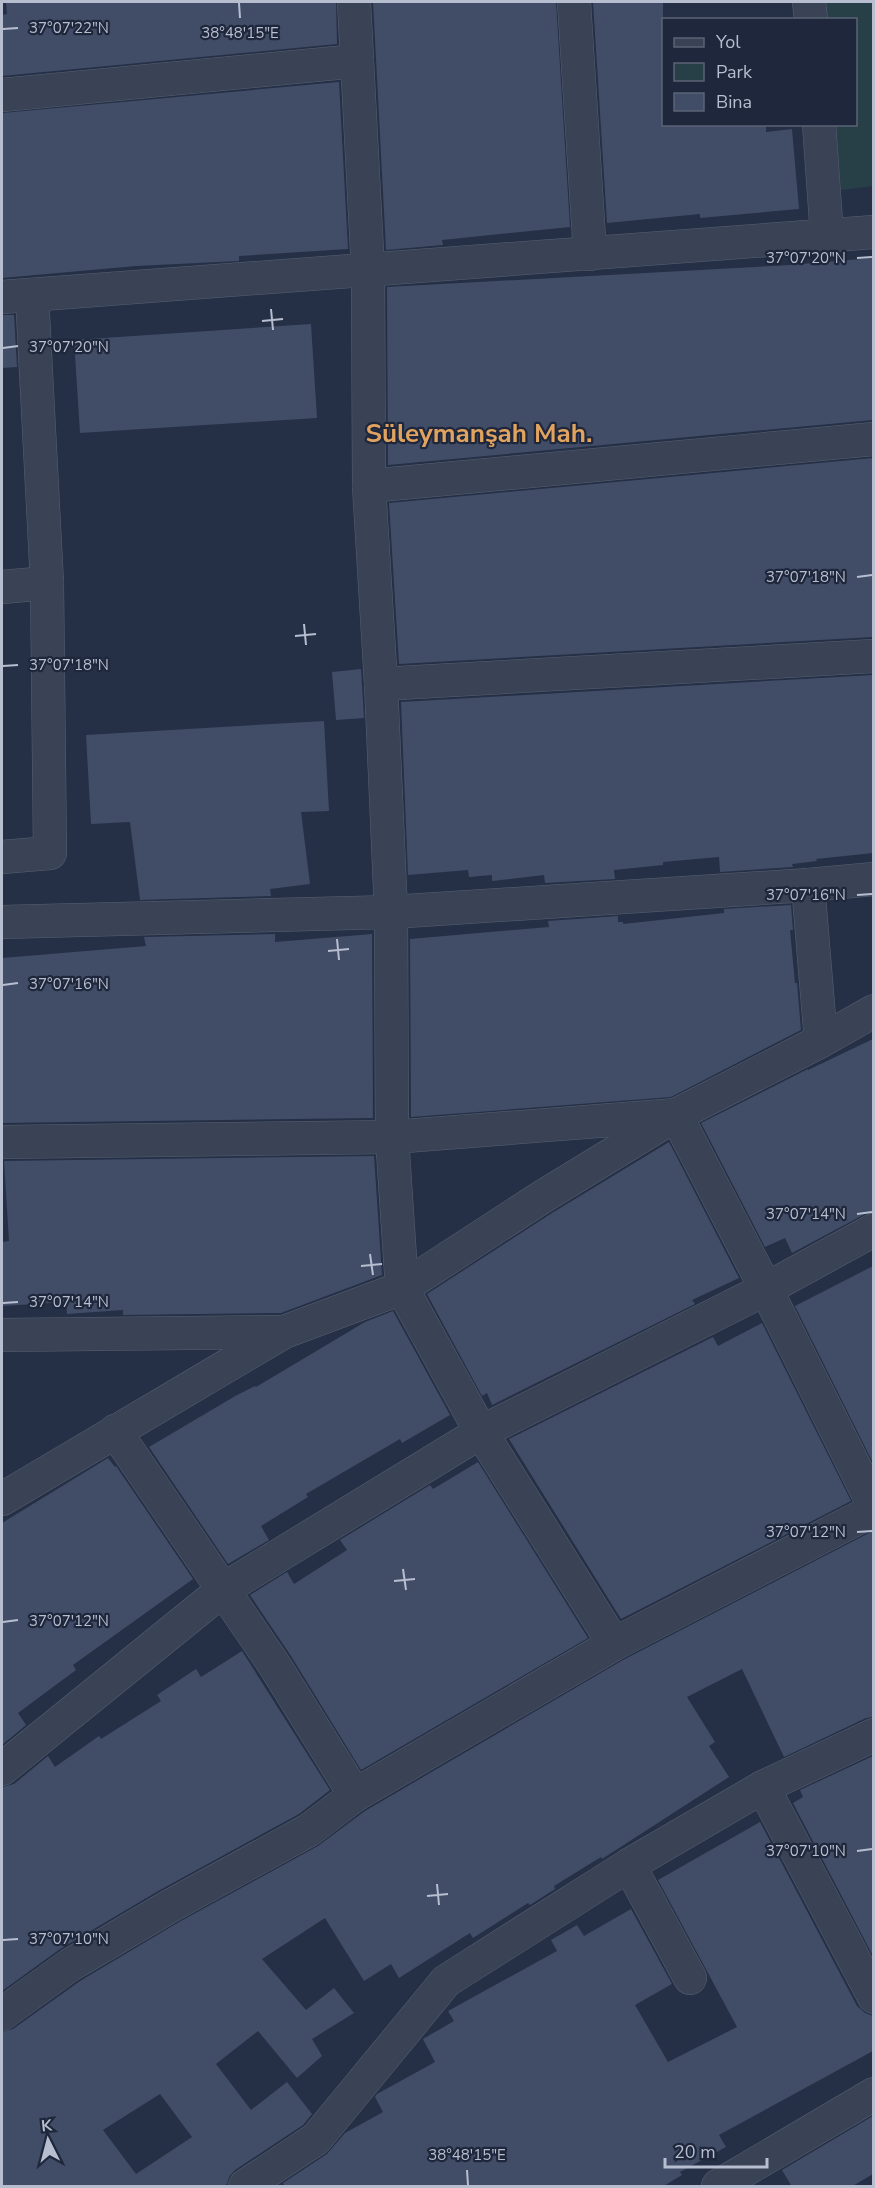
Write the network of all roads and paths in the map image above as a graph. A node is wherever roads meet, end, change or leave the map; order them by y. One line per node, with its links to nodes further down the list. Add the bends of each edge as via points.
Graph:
1 (354, 2): 5 (street)
2 (574, 2): 10 (street)
3 (810, 2): 4 (street)
4 (811, 18)
5 (357, 61): 6 (street); 11 (street)
6 (2, 95)
7 (819, 126): 9 (street)
8 (873, 232): 9 (street)
9 (827, 236): 10 (street)
10 (590, 254): 11 (street)
11 (368, 271): 12 (street); 14 (street)
12 (17, 296): 15 (street)
13 (873, 439): 14 (street)
14 (369, 486): 18 (street)
15 (47, 583): 16 (street); 19 (street, via 50,853)
16 (2, 587)
17 (873, 656): 18 (street)
18 (381, 684): 22 (street)
19 (2, 857)
20 (873, 879): 21 (street)
21 (808, 885): 22 (street); 25 (street)
22 (391, 912): 23 (street); 27 (street)
23 (2, 922)
24 (873, 1011): 25 (street)
25 (821, 1041): 26 (street)
26 (676, 1115): 27 (street); 30 (street); 31 (street)
27 (392, 1137): 28 (street); 30 (street)
28 (2, 1142)
29 (873, 1230): 31 (street)
30 (402, 1288): 32 (street); 35 (street)
31 (766, 1289): 35 (street); 37 (street)
32 (284, 1332): 33 (street); 34 (street)
33 (2, 1335)
34 (115, 1431): 36 (street); 38 (street)
35 (481, 1432): 38 (street); 39 (street)
36 (2, 1499)
37 (873, 1508): 39 (street)
38 (224, 1590): 41 (street); 43 (street)
39 (614, 1644): 43 (street)
40 (873, 1736): 42 (street)
41 (2, 1769)
42 (763, 1787): 44 (street); 46 (street)
43 (355, 1795): 47 (street, via 309,1830 70,1965)
44 (629, 1864): 45 (street); 49 (street, via 446,1981 316,2139)
45 (690, 1978)
46 (873, 1997)
47 (2, 2014)
48 (873, 2094): 50 (street)
49 (245, 2187)
50 (718, 2187)

